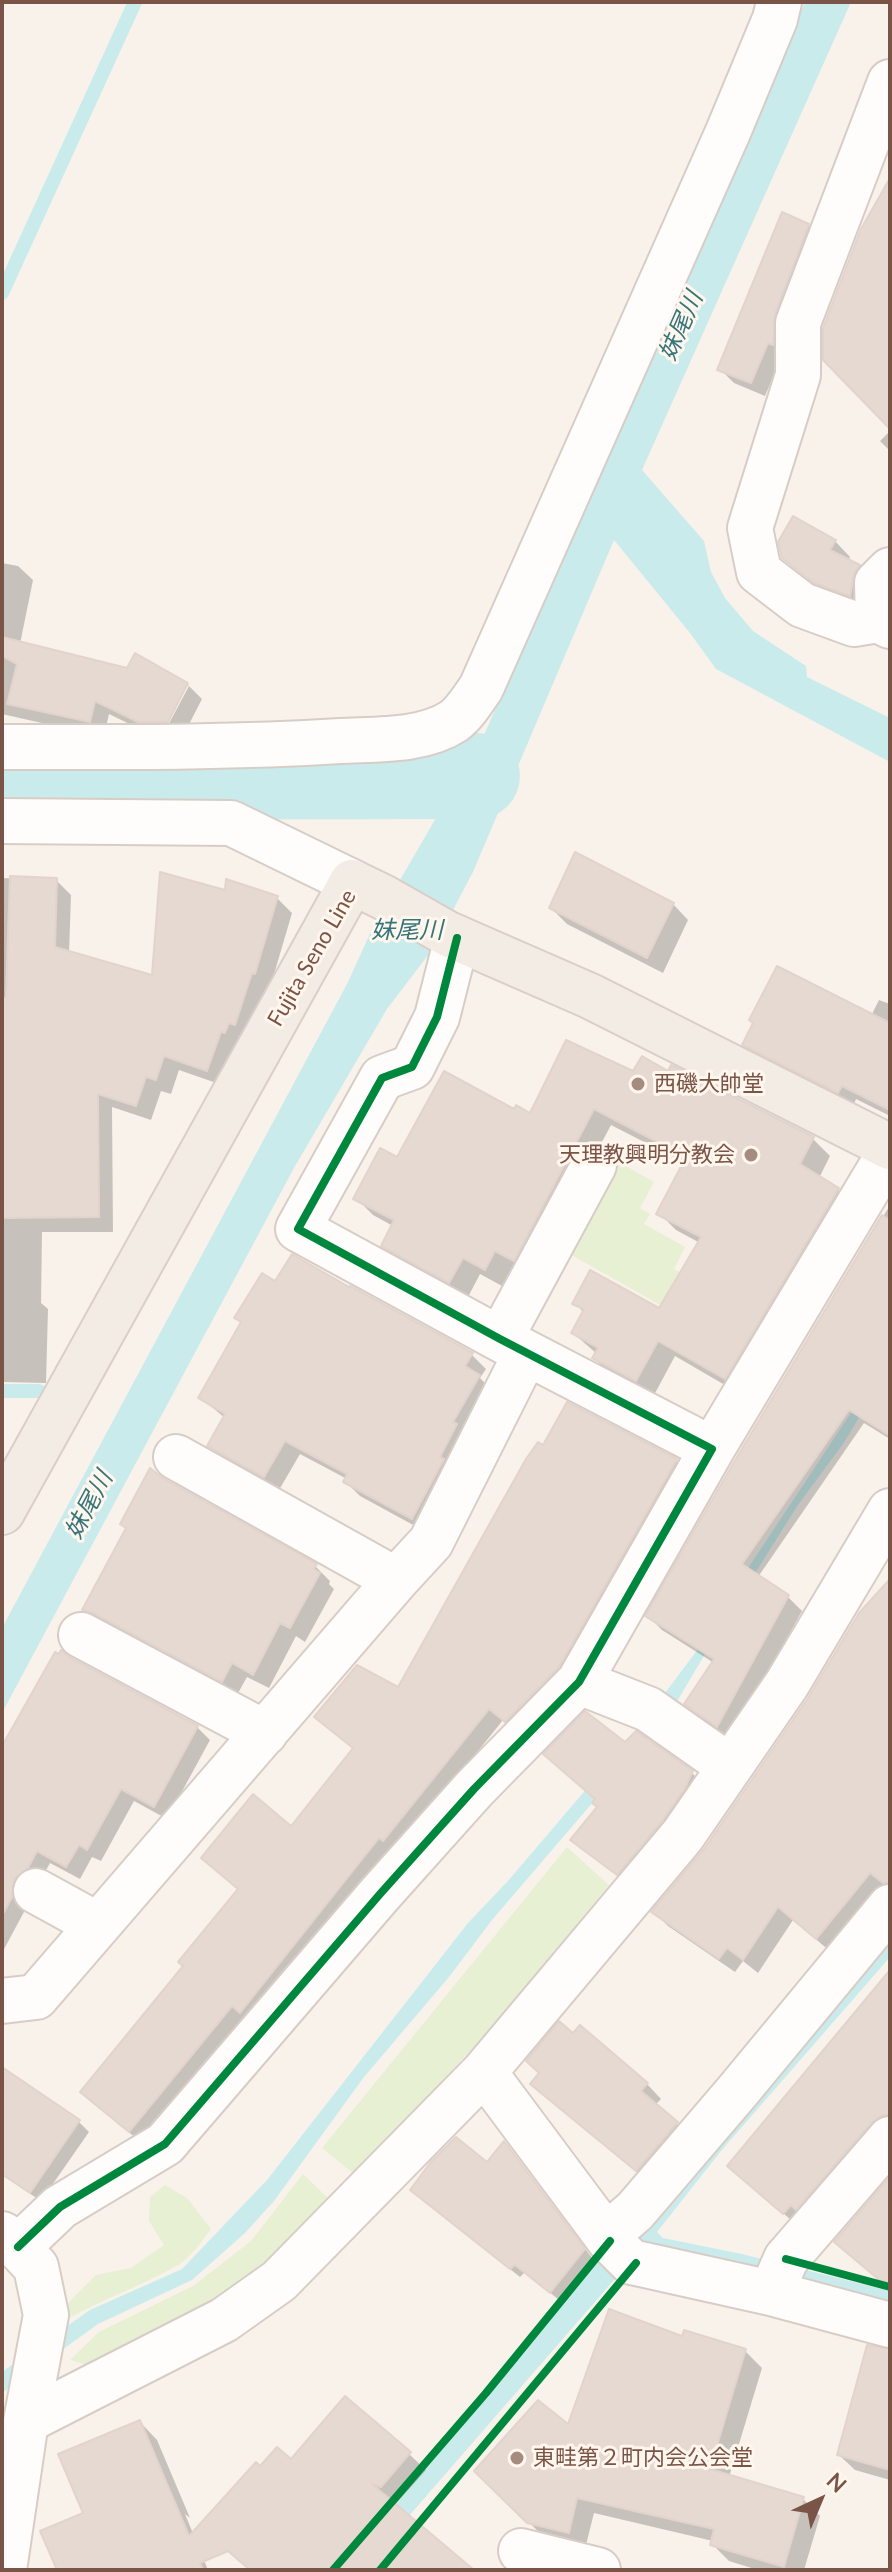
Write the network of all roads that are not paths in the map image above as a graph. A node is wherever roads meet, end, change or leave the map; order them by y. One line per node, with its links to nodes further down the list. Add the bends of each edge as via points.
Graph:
1 (779, 2): 5 (street, via 722,146 469,706 453,721 400,737 172,747)
2 (890, 82): 4 (street, via 798,323 798,375 750,528 759,572 802,605 854,624)
3 (890, 570): 4 (street, via 877,583)
4 (884, 623)
5 (2, 747)
6 (2, 821): 7 (street, via 231,823)
7 (368, 889): 8 (main road, Fujita Seno Line); 15 (main road, Fujita Seno Line)
8 (452, 936): 9 (main road, Fujita Seno Line, via 590,996); 11 (street, via 437,1017 412,1067 382,1078 298,1229)
9 (890, 1150): 12 (street)
10 (594, 1165): 11 (street)
11 (513, 1346): 12 (street); 16 (street, via 431,1542)
12 (712, 1449): 18 (street)
13 (176, 1457): 16 (street)
14 (890, 1511): 20 (street, via 787,1684)
15 (2, 1512)
16 (396, 1580): 19 (street)
17 (81, 1635): 19 (street)
18 (579, 1682): 20 (street, via 657,1715); 28 (street, via 411,1859 165,2144)
19 (265, 1733): 23 (street)
20 (729, 1766): 25 (street, via 683,1835)
21 (36, 1891): 23 (street)
22 (890, 1907): 29 (street, via 635,2211)
23 (98, 1925): 24 (street, via 36,1997)
24 (2, 2001)
25 (484, 2072): 29 (street); 32 (street, via 279,2281 224,2320)
26 (890, 2139): 27 (street)
27 (876, 2178): 30 (street)
28 (10, 2240): 32 (street, via 36,2267 46,2315)
29 (617, 2248): 30 (street)
30 (777, 2280): 31 (street)
31 (890, 2325)
32 (26, 2421): 34 (street)
33 (521, 2551): 35 (street)
34 (4, 2570)
35 (598, 2570)

